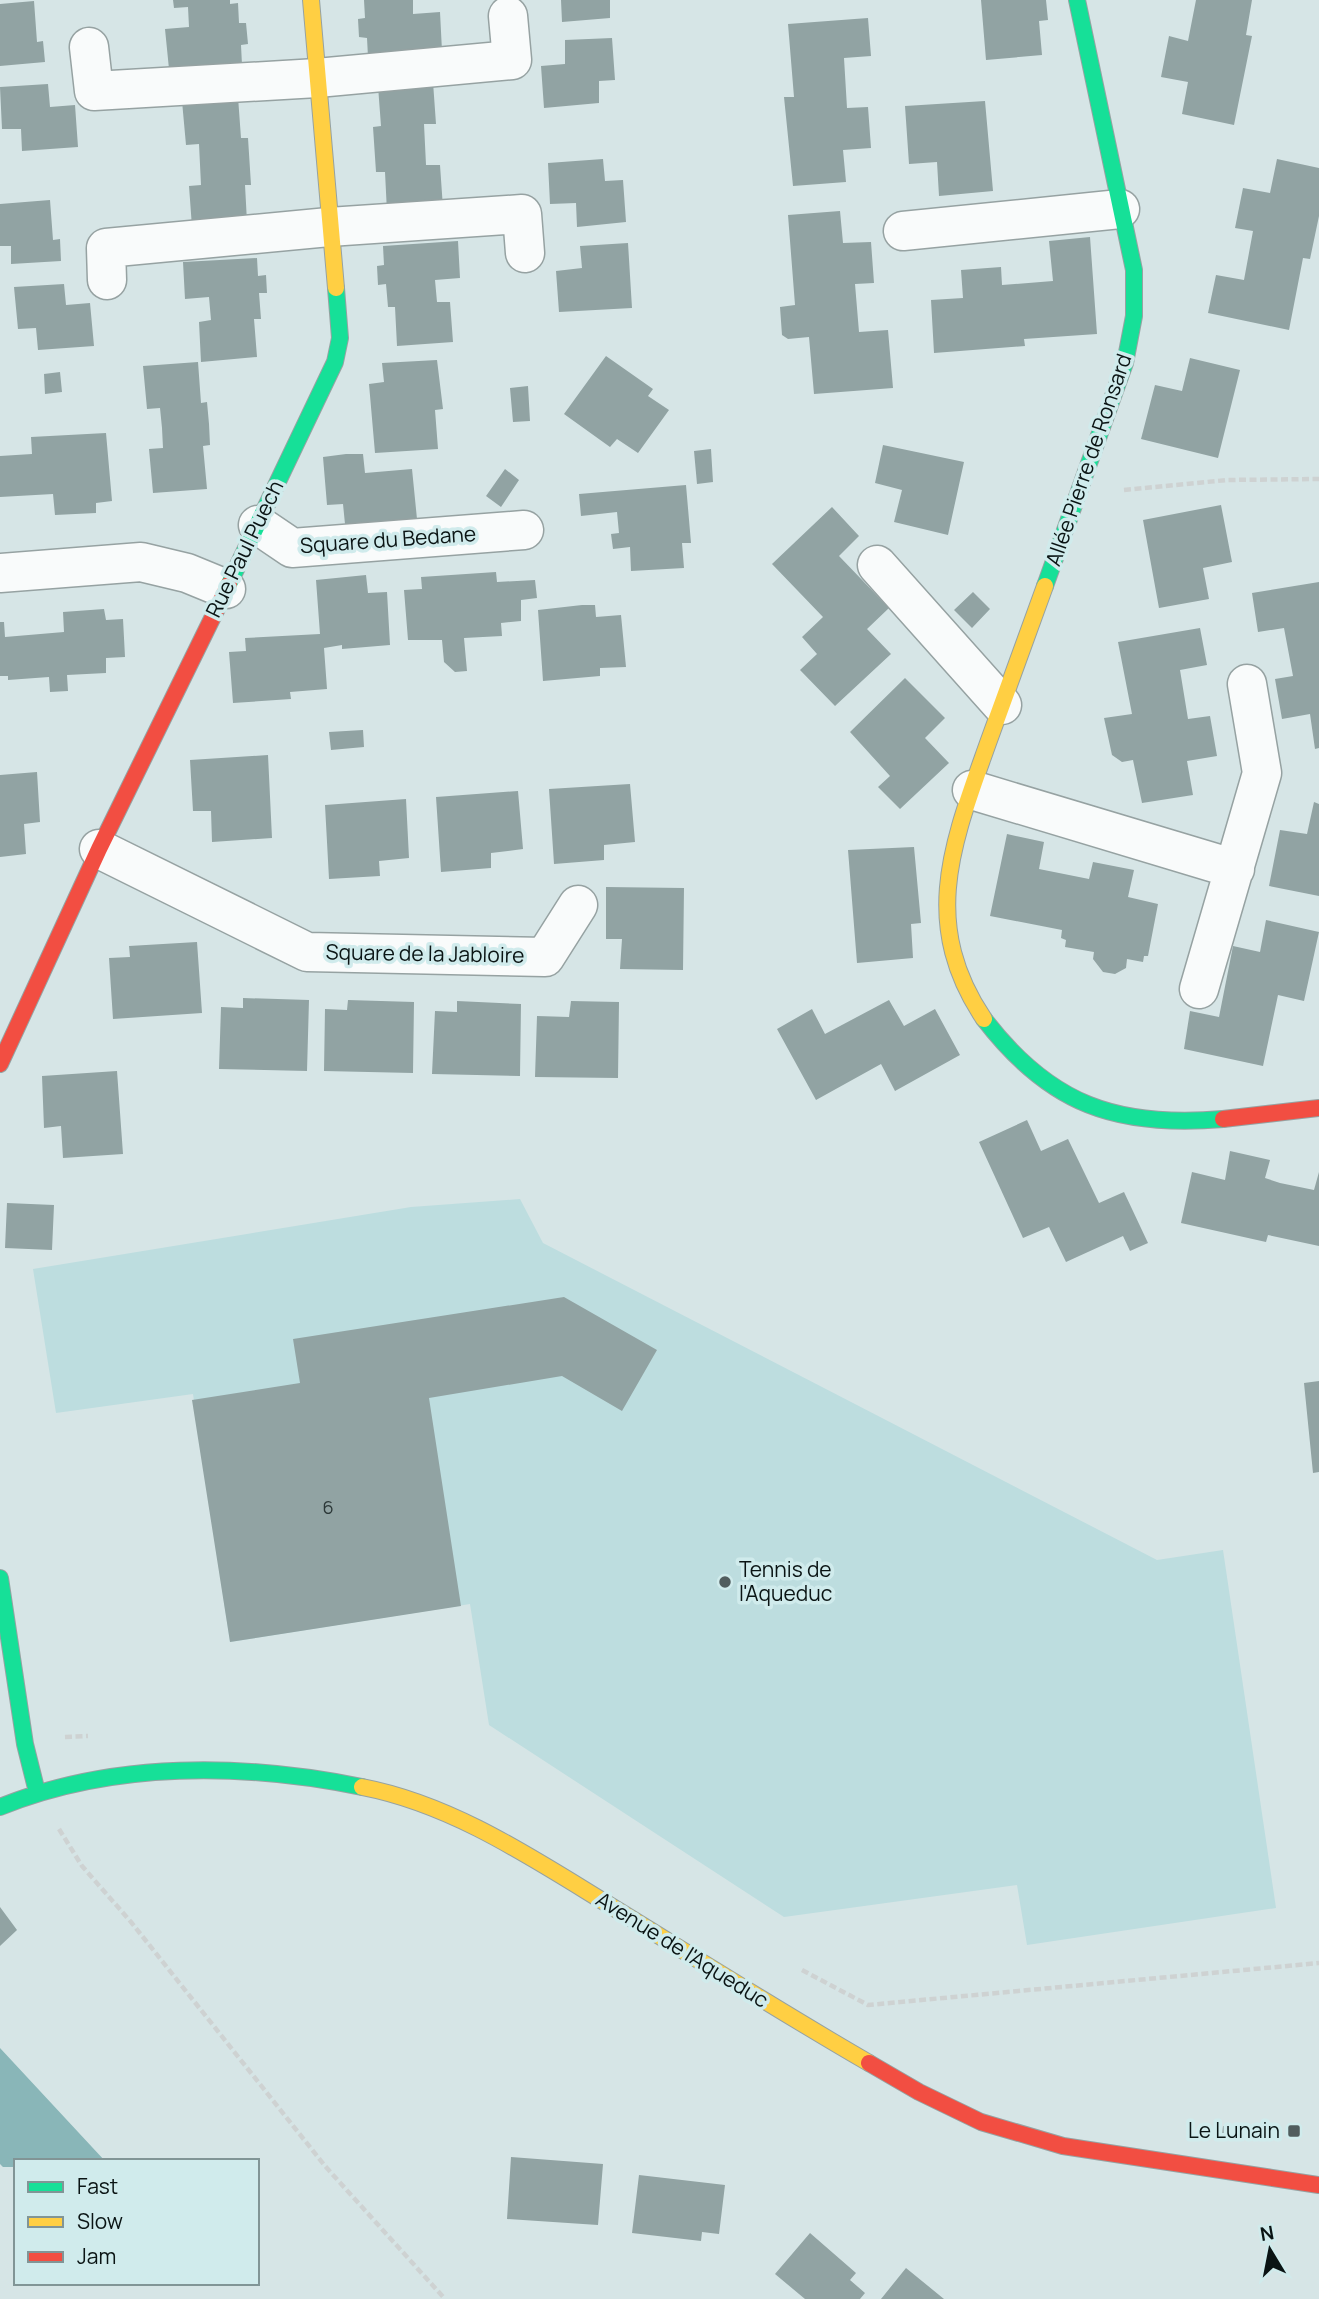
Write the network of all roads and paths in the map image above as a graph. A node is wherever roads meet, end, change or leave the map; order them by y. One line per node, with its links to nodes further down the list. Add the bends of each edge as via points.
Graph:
1 (311, 0): 5 (street, Rue Paul Puech)
2 (1077, 0): 6 (street, Allée Pierre de Ronsard)
3 (508, 16): 5 (street, via 512,60)
4 (89, 47): 5 (street, via 94,91)
5 (317, 78): 7 (street, Rue Paul Puech)
6 (1120, 209): 8 (street); 12 (street, Allée Pierre de Ronsard, via 1134,270 1134,327)
7 (329, 227): 9 (street, via 522,214); 10 (street, via 106,248); 13 (street, Rue Paul Puech, via 340,338 335,362)
8 (903, 231)
9 (525, 253)
10 (107, 281)
11 (1319, 480): 12 (path, via 1227,480)
12 (1078, 495): 19 (street, Allée Pierre de Ronsard)
13 (258, 525): 14 (street, Square du Bedane, via 292,548); 17 (street, Rue Paul Puech)
14 (524, 530)
15 (877, 565): 19 (street)
16 (0, 573): 17 (street, via 141,562)
17 (226, 589): 21 (street, Rue Paul Puech)
18 (1247, 684): 22 (street, via 1262,774)
19 (1002, 705): 20 (street, Allée Pierre de Ronsard)
20 (972, 790): 22 (street); 26 (street, Allée Pierre de Ronsard, via 949,866 946,902 950,937 959,973 977,1009 1000,1042 1031,1073 1104,1112 1145,1121)
21 (99, 849): 23 (street, Square de la Jabloire, via 307,952 545,957); 25 (street, Rue Paul Puech)
22 (1235, 869): 24 (street)
23 (578, 905)
24 (1199, 989)
25 (0, 1064)
26 (1319, 1108)
27 (0, 1578): 28 (street, via 25,1744)
28 (37, 1792): 29 (street, Avenue de l'Aqueduc); 32 (street, Avenue de l'Aqueduc, via 105,1778 180,1771 251,1771 380,1790 506,1842 799,2022 919,2092 981,2122 1063,2146); 33 (path, via 82,1866 325,2166)
29 (0, 1807)
30 (1319, 1963): 31 (path, via 869,2005)
31 (800, 1970)
32 (1319, 2185)
33 (445, 2299)

